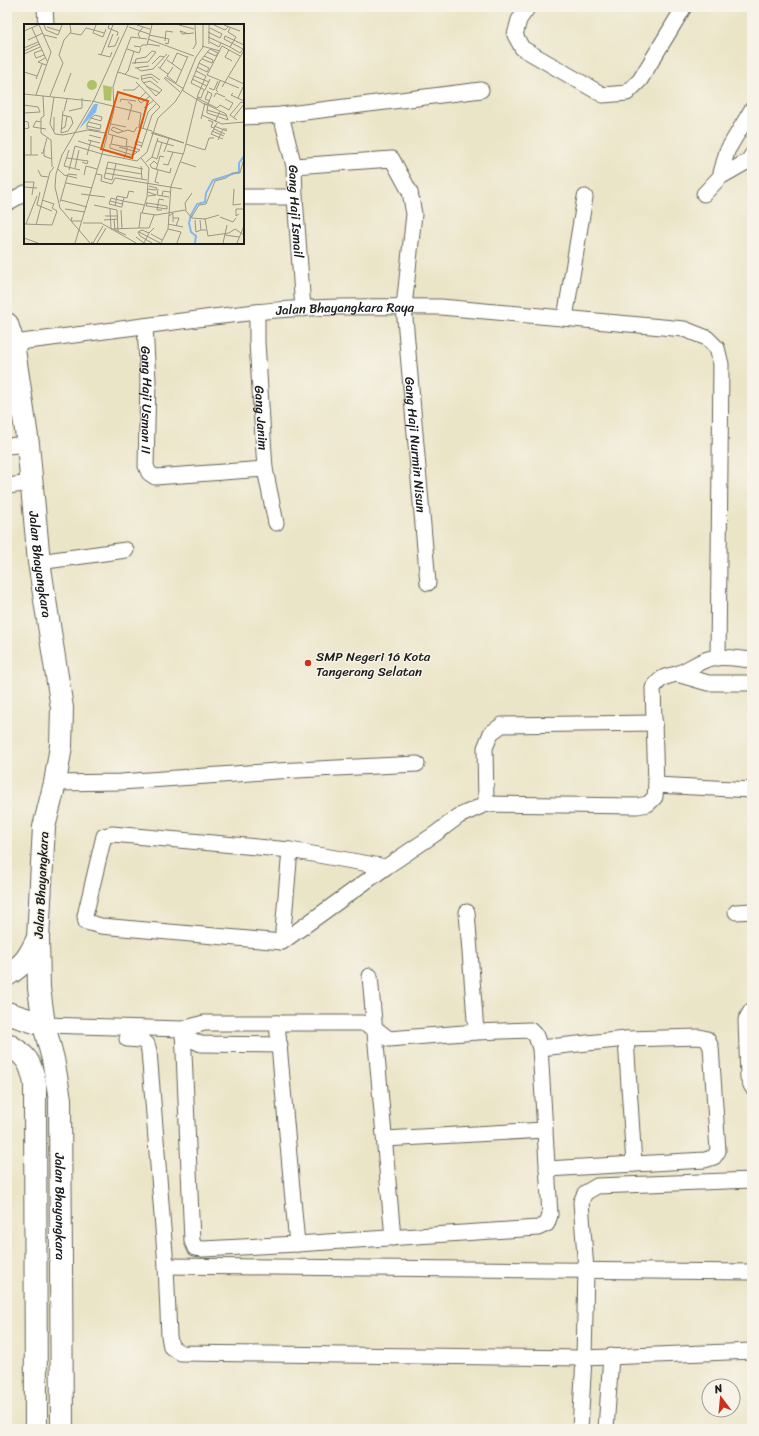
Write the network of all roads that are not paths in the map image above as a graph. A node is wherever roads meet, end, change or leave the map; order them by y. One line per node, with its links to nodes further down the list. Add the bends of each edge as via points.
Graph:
1 (45, 7): 4 (street)
2 (528, 7): 3 (street, via 519,20 515,35 522,48 603,95 627,93 640,80)
3 (684, 7)
4 (46, 24)
5 (481, 90): 7 (street)
6 (752, 109): 11 (street, via 727,151)
7 (281, 115): 8 (street); 10 (street, Gang Haji Ismail)
8 (244, 117)
9 (752, 155): 11 (street, via 748,161)
10 (294, 166): 15 (street, Gang Haji Ismail); 18 (street, Gang Haji Nurmin Nisun, via 392,159 410,192 414,214)
11 (720, 177): 13 (street)
12 (24, 194): 17 (street)
13 (704, 194)
14 (244, 197): 15 (street)
15 (295, 197): 19 (street, Gang Haji Ismail)
16 (585, 197): 21 (street)
17 (7, 203)
18 (404, 307): 19 (street, Jalan Bhayangkara Raya); 21 (street, Jalan Bhayangkara Raya, via 441,307); 31 (street, Gang Haji Nurmin Nisun)
19 (303, 309): 20 (street, Jalan Bhayangkara Raya)
20 (257, 312): 22 (street, Jalan Bhayangkara Raya); 25 (street, Gang Janim)
21 (565, 318): 32 (street, Jalan Bhayangkara Raya, via 684,329 707,338 717,348 721,364)
22 (145, 326): 23 (street, Jalan Bhayangkara Raya); 25 (street, Gang Haji Usman II, via 148,381 146,466 149,473 155,477)
23 (9, 337): 24 (main road, Jalan Bhayangkara)
24 (18, 445): 26 (main road, Jalan Bhayangkara)
25 (265, 469): 28 (street, Gang Janim)
26 (32, 483): 27 (street); 30 (main road, Jalan Bhayangkara)
27 (7, 486)
28 (276, 523)
29 (126, 550): 30 (street)
30 (39, 562): 38 (main road, Jalan Bhayangkara, via 62,708 61,746)
31 (428, 583)
32 (718, 658): 33 (street); 34 (street, via 708,659)
33 (752, 660)
34 (677, 674): 35 (street, via 708,683); 36 (street, via 665,676 653,688)
35 (752, 683)
36 (655, 723): 39 (street); 41 (street, via 502,725 491,733 485,748)
37 (417, 764): 38 (street, via 121,782)
38 (54, 783): 47 (main road, Jalan Bhayangkara, via 44,828)
39 (656, 785): 40 (street); 41 (street, via 655,797 648,804 637,806)
40 (752, 790)
41 (486, 804): 43 (street, via 459,816)
42 (290, 850): 43 (street); 48 (street); 48 (street, via 120,834 104,836 85,916 86,922 101,926)
43 (386, 867): 48 (street)
44 (468, 912): 58 (street)
45 (736, 912): 46 (street)
46 (752, 912)
47 (38, 938): 49 (main road, via 30,956 19,968); 55 (main road, Jalan Bhayangkara, via 39,988)
48 (282, 942)
49 (7, 975)
50 (370, 976): 56 (street)
51 (752, 1011): 65 (street, via 746,1020 748,1078)
52 (7, 1013): 55 (main road)
53 (229, 1022): 54 (street); 57 (street, via 204,1023); 62 (street)
54 (277, 1023): 56 (street, via 362,1023); 63 (street)
55 (44, 1025): 57 (street); 80 (main road, Jalan Bhayangkara, via 60,1099)
56 (376, 1029): 58 (street, via 389,1039); 67 (street)
57 (183, 1032): 62 (street, via 201,1044); 72 (street, via 192,1241 195,1248)
58 (476, 1032): 64 (street, via 530,1030 536,1036)
59 (127, 1039): 73 (street, via 141,1040 147,1044 149,1051)
60 (626, 1039): 64 (street); 68 (street); 68 (street, via 707,1039 711,1047 718,1151 714,1157 705,1160)
61 (7, 1044): 79 (main road, Jalan Bhayangkara, via 27,1058 35,1084)
62 (230, 1045): 63 (street)
63 (280, 1045): 72 (street)
64 (540, 1048): 66 (street)
65 (752, 1087)
66 (545, 1130): 67 (street); 69 (street)
67 (385, 1139): 71 (street)
68 (634, 1164): 69 (street)
69 (547, 1169): 71 (street, via 550,1215 547,1224 538,1228)
70 (752, 1180): 74 (street, via 597,1186 585,1193 581,1202)
71 (393, 1238): 72 (street)
72 (297, 1244)
73 (166, 1266): 74 (street); 78 (street, via 169,1336 171,1347 181,1353)
74 (586, 1270): 75 (street); 78 (street)
75 (752, 1272)
76 (752, 1351): 77 (street)
77 (611, 1356): 78 (street); 82 (street)
78 (584, 1358): 81 (street)
79 (36, 1429)
80 (62, 1429)
81 (580, 1429)
82 (606, 1429)

